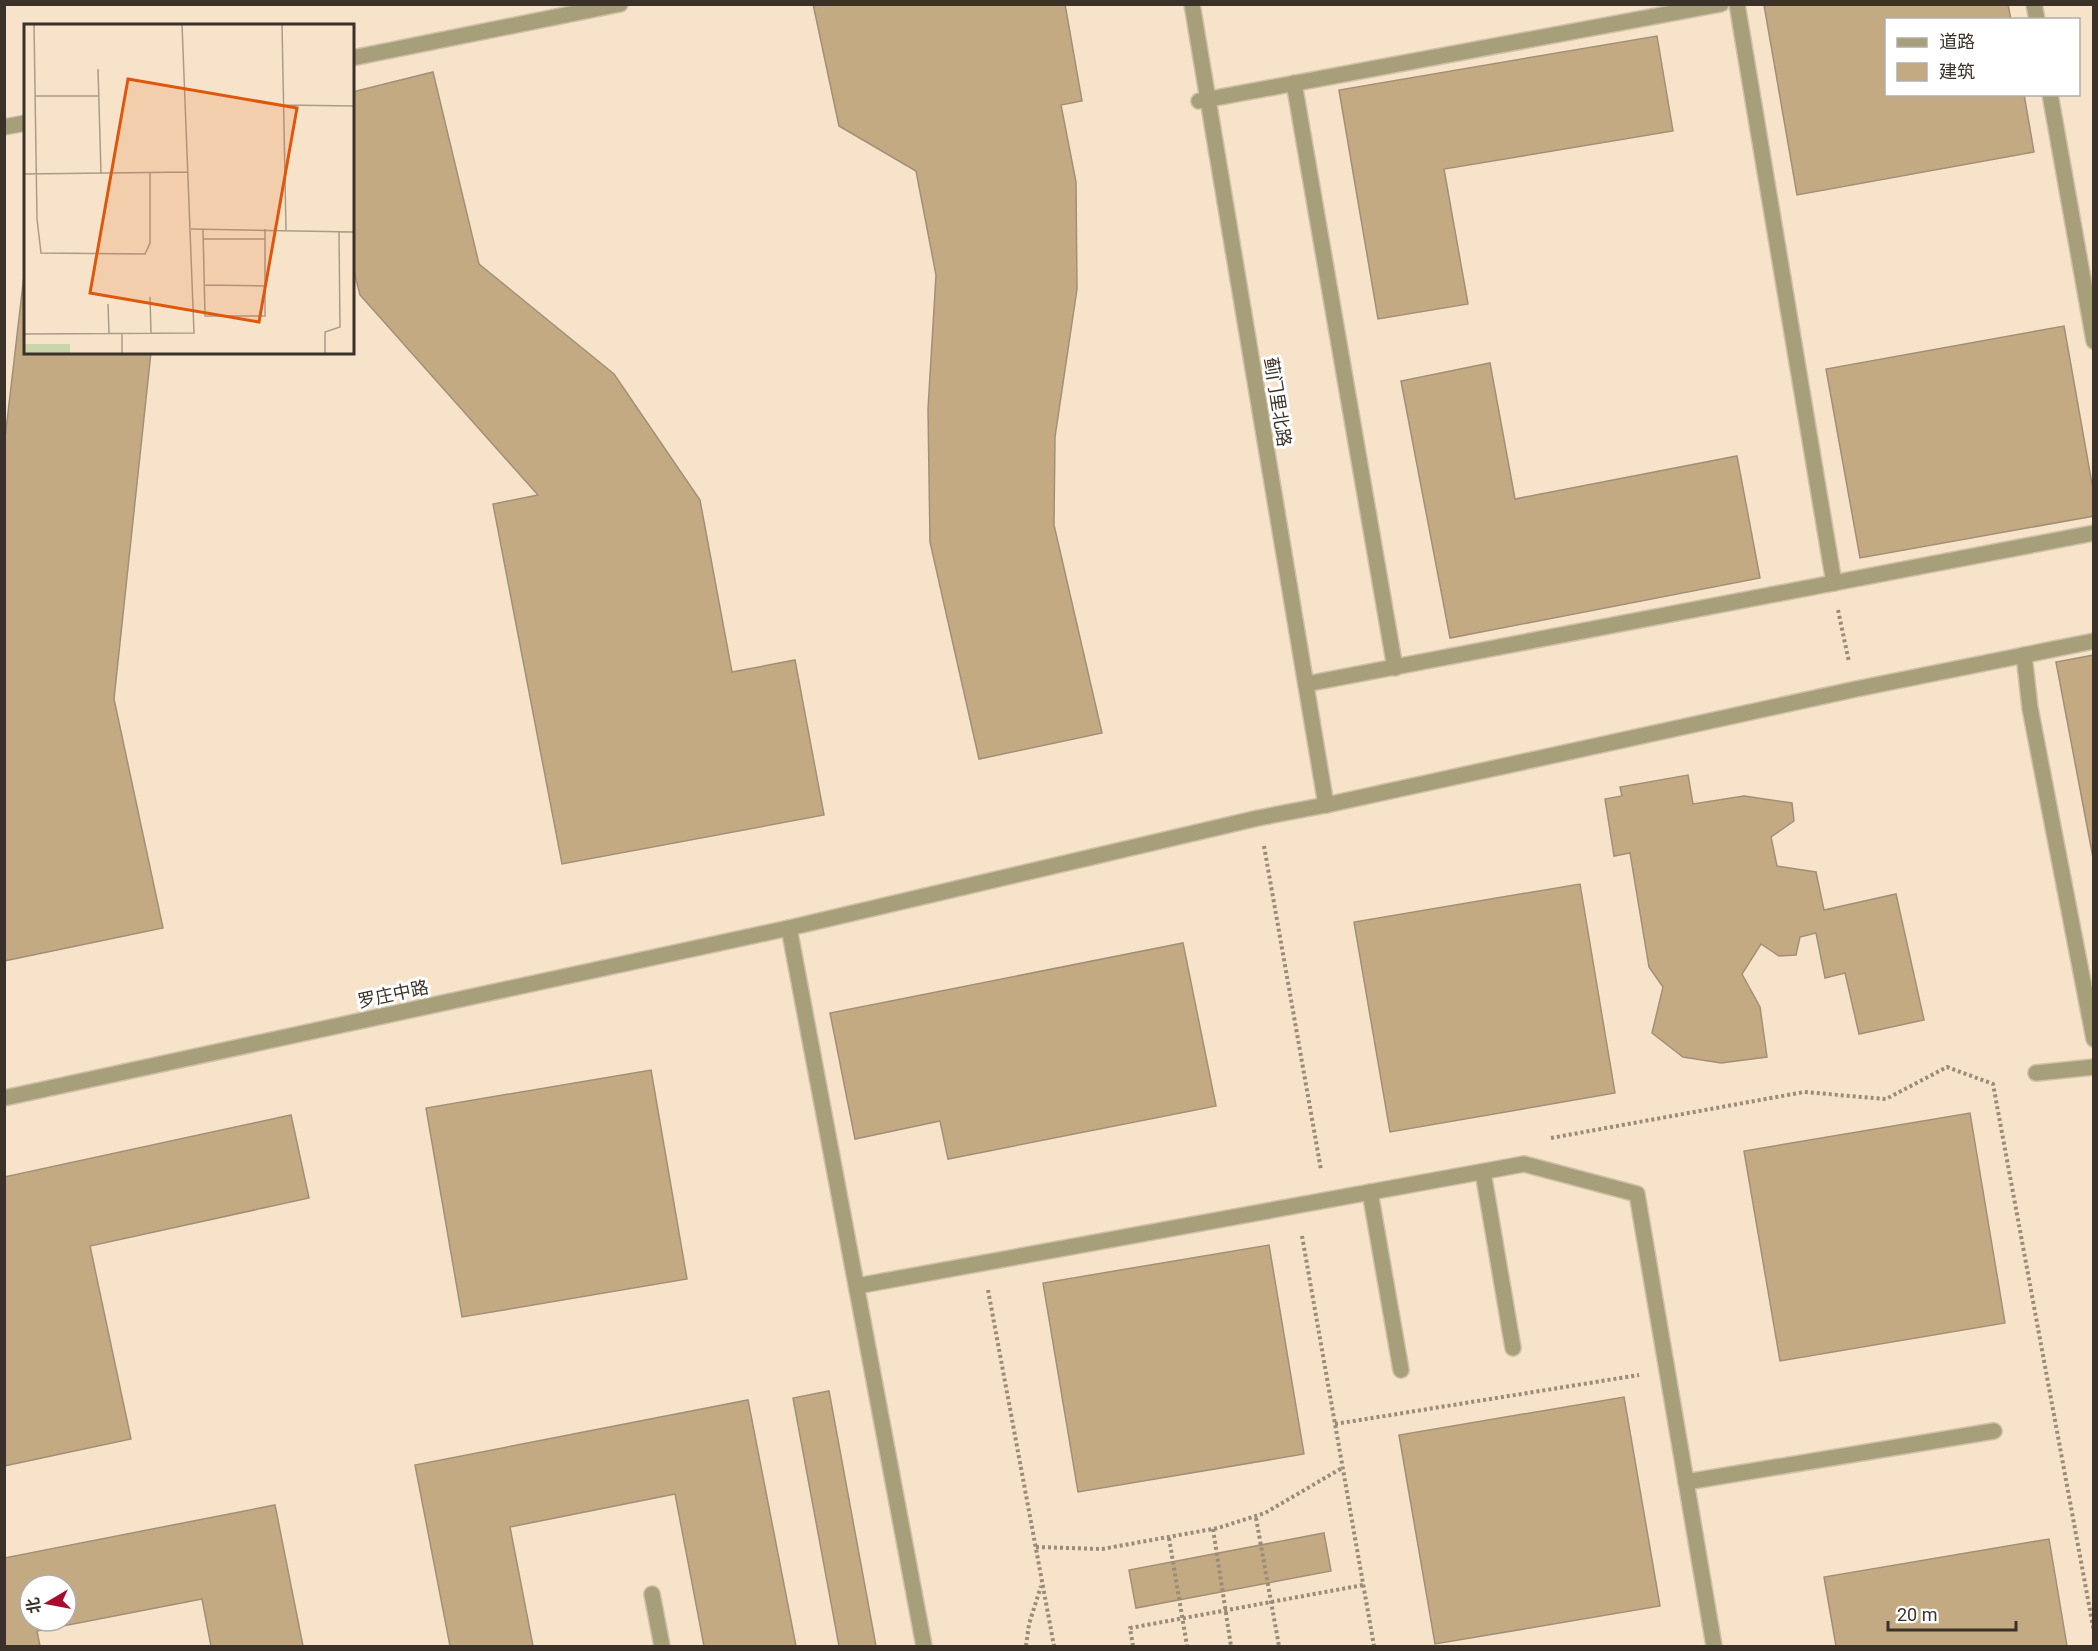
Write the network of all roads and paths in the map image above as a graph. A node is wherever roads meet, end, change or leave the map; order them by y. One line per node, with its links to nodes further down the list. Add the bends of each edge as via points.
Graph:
1 (620, 4): 5 (street)
2 (1192, 4): 17 (street, 蓟门里北路)
3 (1721, 4): 6 (street)
4 (1737, 4): 13 (street)
5 (354, 58)
6 (1294, 83): 8 (street); 16 (street)
7 (2050, 96): 11 (street)
8 (1199, 101)
9 (24, 123): 10 (street)
10 (4, 127)
11 (2094, 340)
12 (2094, 533): 13 (street)
13 (1834, 583): 16 (street); 18 (path)
14 (2094, 641): 15 (street, 罗庄中路)
15 (2024, 655): 18 (street, 罗庄中路); 22 (street, via 2030,708)
16 (1395, 668): 17 (street)
17 (1306, 684): 19 (street, 蓟门里北路)
18 (1856, 689): 19 (street, 罗庄中路)
19 (1326, 805): 20 (street, 罗庄中路)
20 (1258, 818): 21 (street, 罗庄中路); 29 (path)
21 (789, 928): 25 (street, 罗庄中路); 32 (street)
22 (2094, 1039)
23 (2094, 1067): 24 (street)
24 (2036, 1073)
25 (4, 1098)
26 (1546, 1139): 50 (path, via 1804,1092 1886,1099 1947,1068 1994,1084)
27 (1483, 1172): 28 (street); 33 (street); 35 (street, via 1524,1164 1637,1194)
28 (1370, 1192): 29 (street); 34 (street)
29 (1326, 1200): 30 (street)
30 (1296, 1206): 31 (street); 36 (path)
31 (983, 1263): 32 (street); 43 (path)
32 (857, 1286): 53 (street)
33 (1513, 1348)
34 (1401, 1370)
35 (1667, 1370): 36 (path); 39 (street)
36 (1335, 1424): 38 (path)
37 (1994, 1431): 39 (street)
38 (1342, 1467): 40 (path); 45 (path)
39 (1686, 1482): 60 (street)
40 (1256, 1518): 41 (path); 47 (path)
41 (1213, 1529): 42 (path); 48 (path)
42 (1169, 1538): 43 (path, via 1102,1548); 49 (path)
43 (1036, 1548): 44 (path)
44 (1042, 1583): 54 (path); 55 (path)
45 (1363, 1585): 47 (path); 51 (path)
46 (652, 1594): 52 (street)
47 (1271, 1602): 48 (path); 59 (path)
48 (1226, 1611): 49 (path); 58 (path)
49 (1182, 1619): 56 (path, via 1130,1628); 57 (path)
50 (2094, 1632)
51 (1374, 1646)
52 (662, 1647)
53 (924, 1647)
54 (1026, 1647)
55 (1054, 1647)
56 (1133, 1647)
57 (1187, 1647)
58 (1232, 1647)
59 (1279, 1647)
60 (1714, 1647)

